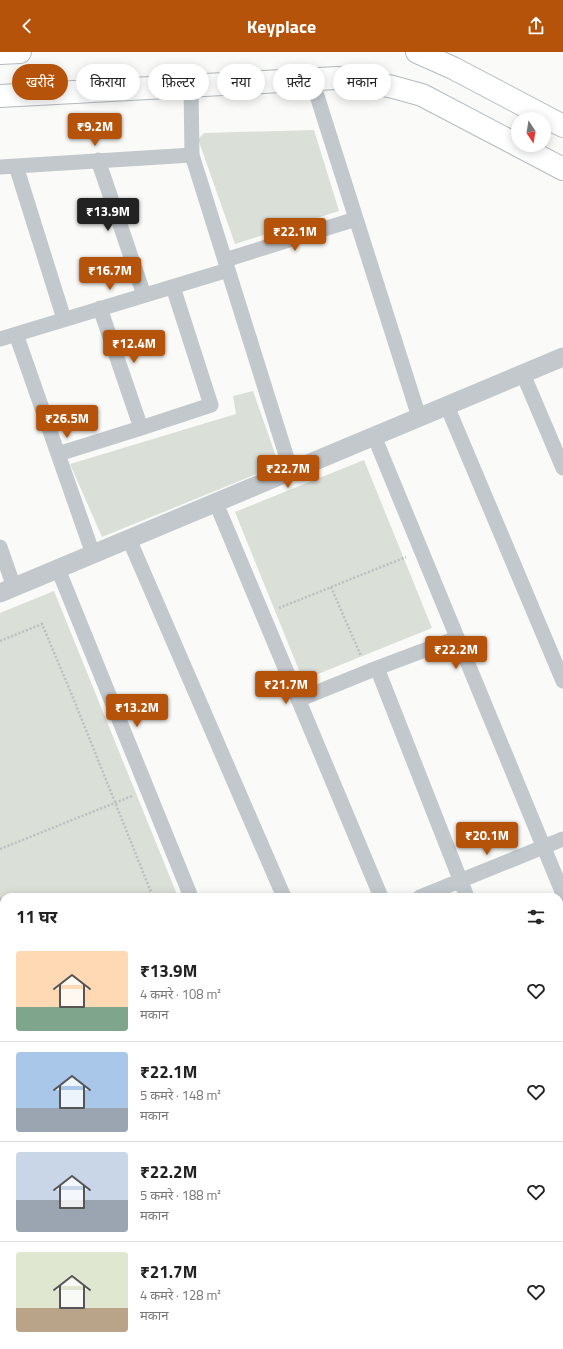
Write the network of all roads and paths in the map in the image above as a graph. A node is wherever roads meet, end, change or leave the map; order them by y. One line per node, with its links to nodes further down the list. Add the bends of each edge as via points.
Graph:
1 (20, 52): 3 (main road)
2 (417, 52): 11 (main road, via 453,68)
3 (0, 53)
4 (325, 79): 16 (main road, via 365,81 422,95)
5 (273, 82): 6 (main road)
6 (209, 85)
7 (148, 88): 8 (main road)
8 (0, 96)
9 (191, 100): 12 (street)
10 (318, 100): 17 (street)
11 (563, 126)
12 (192, 155): 13 (street); 18 (street)
13 (98, 160): 14 (street); 20 (street)
14 (16, 166): 15 (street); 22 (street)
15 (0, 167)
16 (563, 169)
17 (356, 218): 18 (street); 28 (street)
18 (226, 265): 19 (street); 33 (street)
19 (173, 287): 20 (street); 29 (street, via 211,405)
20 (144, 295): 21 (street)
21 (100, 308): 22 (street); 29 (street)
22 (64, 319): 23 (street)
23 (16, 334): 24 (street); 31 (street)
24 (0, 338)
25 (563, 357): 26 (street)
26 (523, 374): 27 (street); 32 (street)
27 (447, 406): 28 (street); 46 (street)
28 (420, 417): 30 (street)
29 (141, 428): 31 (street)
30 (374, 436): 33 (street); 37 (street)
31 (58, 454): 38 (street)
32 (563, 468)
33 (291, 471): 34 (street)
34 (216, 502): 35 (street); 42 (street)
35 (129, 539): 38 (street); 56 (street)
36 (0, 547): 41 (street)
37 (421, 550): 40 (path); 43 (street)
38 (93, 554): 39 (street)
39 (58, 568): 41 (street); 48 (street)
40 (331, 587): 42 (path); 45 (path)
41 (7, 590)
42 (263, 615): 47 (street)
43 (457, 638): 45 (street); 51 (street)
44 (0, 641): 49 (path, via 42,624)
45 (372, 669): 47 (street); 53 (street)
46 (563, 681)
47 (298, 700): 57 (street)
48 (148, 790): 49 (path); 55 (street)
49 (115, 802): 52 (path); 54 (path)
50 (563, 839): 51 (street)
51 (544, 847): 53 (street); 60 (street)
52 (0, 849)
53 (460, 881): 58 (street); 59 (street)
54 (151, 893)
55 (189, 893)
56 (282, 893)
57 (378, 893)
58 (430, 893)
59 (465, 893)
60 (563, 893)

